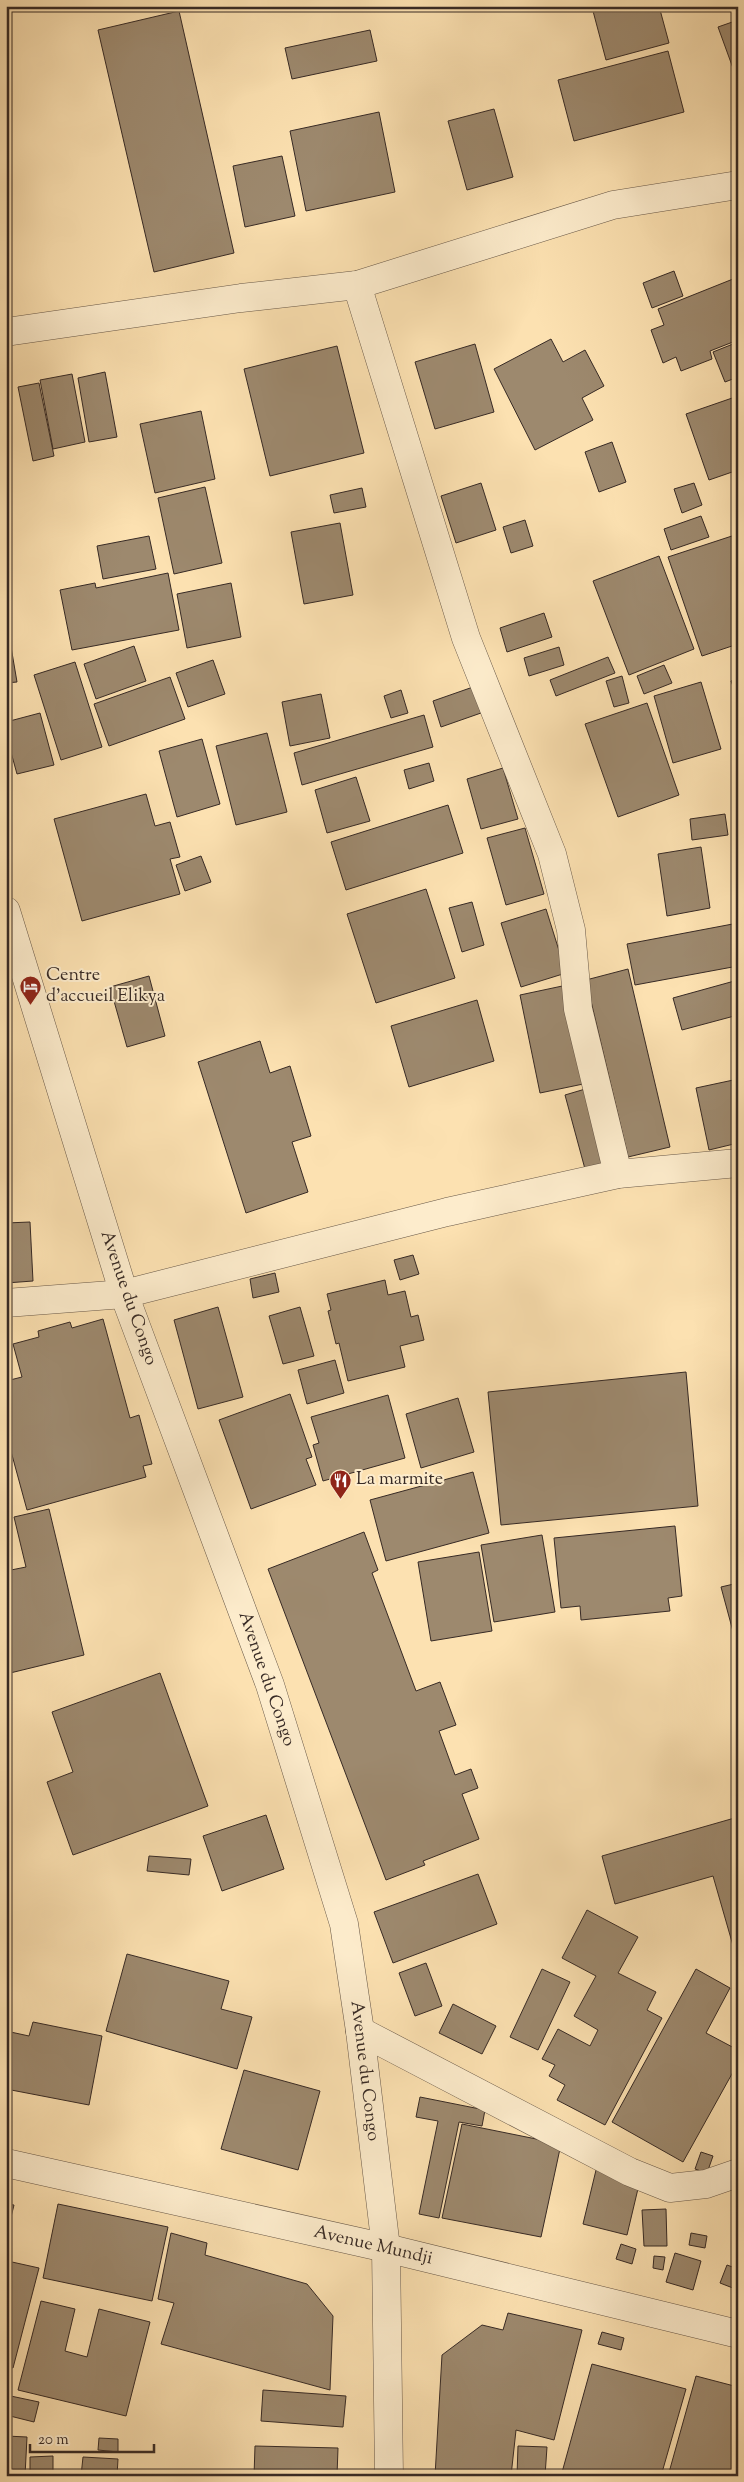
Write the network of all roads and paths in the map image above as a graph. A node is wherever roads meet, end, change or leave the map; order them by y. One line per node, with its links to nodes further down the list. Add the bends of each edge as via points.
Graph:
1 (738, 185): 2 (street, via 613,206)
2 (357, 285): 3 (street, via 241,298); 6 (street, via 466,638 552,854 571,930 578,1009)
3 (6, 332)
4 (6, 910): 7 (street, Avenue du Congo)
5 (738, 1163): 6 (street)
6 (618, 1174): 7 (street, via 447,1212)
7 (124, 1294): 8 (street); 9 (street, Avenue du Congo, via 270,1685 344,1924)
8 (6, 1302)
9 (360, 2031): 11 (street, via 630,2172 670,2188 706,2184); 12 (street, Avenue du Congo)
10 (6, 2163): 12 (street, Avenue Mundji)
11 (738, 2173)
12 (386, 2248): 13 (street, Avenue Mundji); 14 (street, Avenue du Congo)
13 (738, 2334)
14 (389, 2476)

